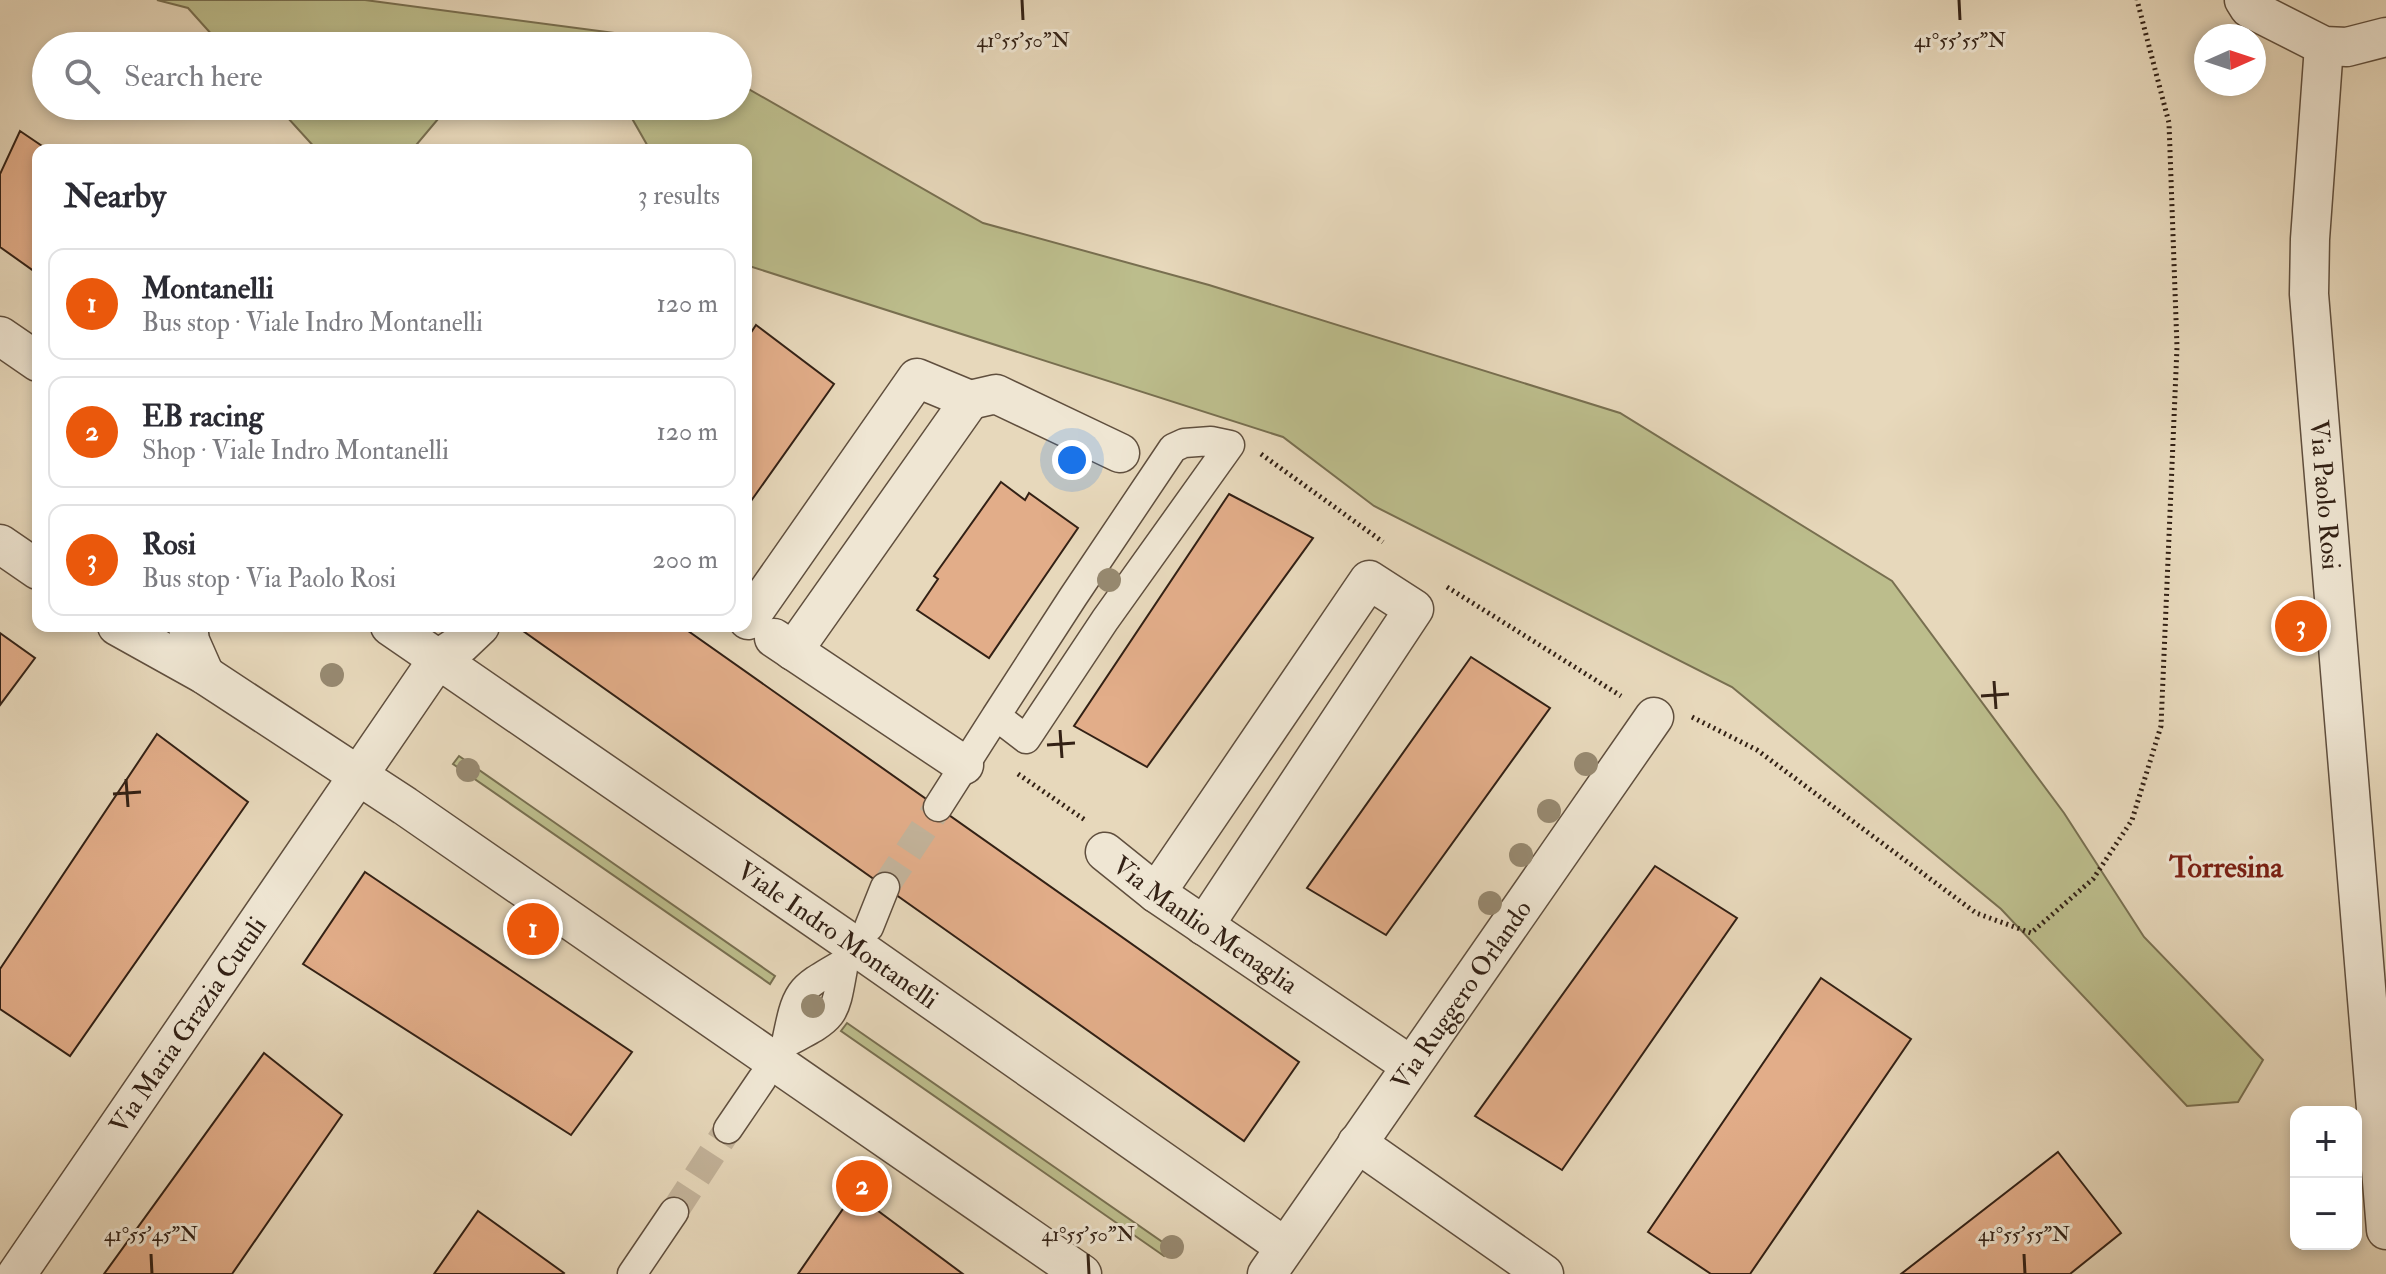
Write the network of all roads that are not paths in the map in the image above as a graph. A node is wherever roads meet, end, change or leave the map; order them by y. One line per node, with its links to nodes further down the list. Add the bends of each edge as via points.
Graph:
1 (2244, 0): 3 (street, via 2249,8)
2 (2386, 37): 3 (street, via 2347,47)
3 (2324, 46): 38 (street, Via Paolo Rosi, via 2309,294)
4 (0, 336): 5 (street)
5 (32, 358)
6 (970, 400): 7 (street, via 996,394); 13 (street, via 917,378); 20 (street)
7 (1120, 453)
8 (1132, 508): 9 (street); 9 (street, via 1173,448 1211,441 1230,445); 12 (street)
9 (1168, 532): 14 (street)
10 (0, 544): 11 (street)
11 (32, 566)
12 (1073, 597): 14 (street); 23 (street)
13 (752, 613)
14 (1105, 620): 23 (street, via 1026,739)
15 (752, 623): 20 (street)
16 (128, 632): 22 (street)
17 (189, 632): 22 (street)
18 (399, 632): 21 (street, Viale Indro Montanelli)
19 (474, 632): 21 (street, Via Maria Grazia Cutuli)
20 (793, 651): 25 (street)
21 (438, 659): 26 (street, Via Maria Grazia Cutuli); 39 (street, Viale Indro Montanelli, via 881,964)
22 (205, 675): 26 (street)
23 (996, 716): 25 (street)
24 (1654, 717): 33 (street, Via Ruggero Orlando)
25 (971, 756): 27 (street)
26 (359, 776): 40 (street, Via Maria Grazia Cutuli); 42 (street)
27 (938, 807)
28 (1105, 852): 30 (street, Via Manlio Menaglia)
29 (885, 887): 32 (street)
30 (1156, 893): 31 (street, Via Manlio Menaglia); 31 (street, via 1369,580 1414,609)
31 (1204, 926): 33 (street, Via Manlio Menaglia)
32 (869, 927)
33 (1410, 1065): 36 (street, Via Ruggero Orlando)
34 (762, 1079): 35 (street)
35 (728, 1129)
36 (1357, 1143): 39 (street, Via Ruggero Orlando); 43 (street)
37 (674, 1212): 41 (street)
38 (2386, 1230)
39 (1276, 1260)
40 (17, 1274)
41 (632, 1274)
42 (1082, 1274)
43 (1544, 1274)

